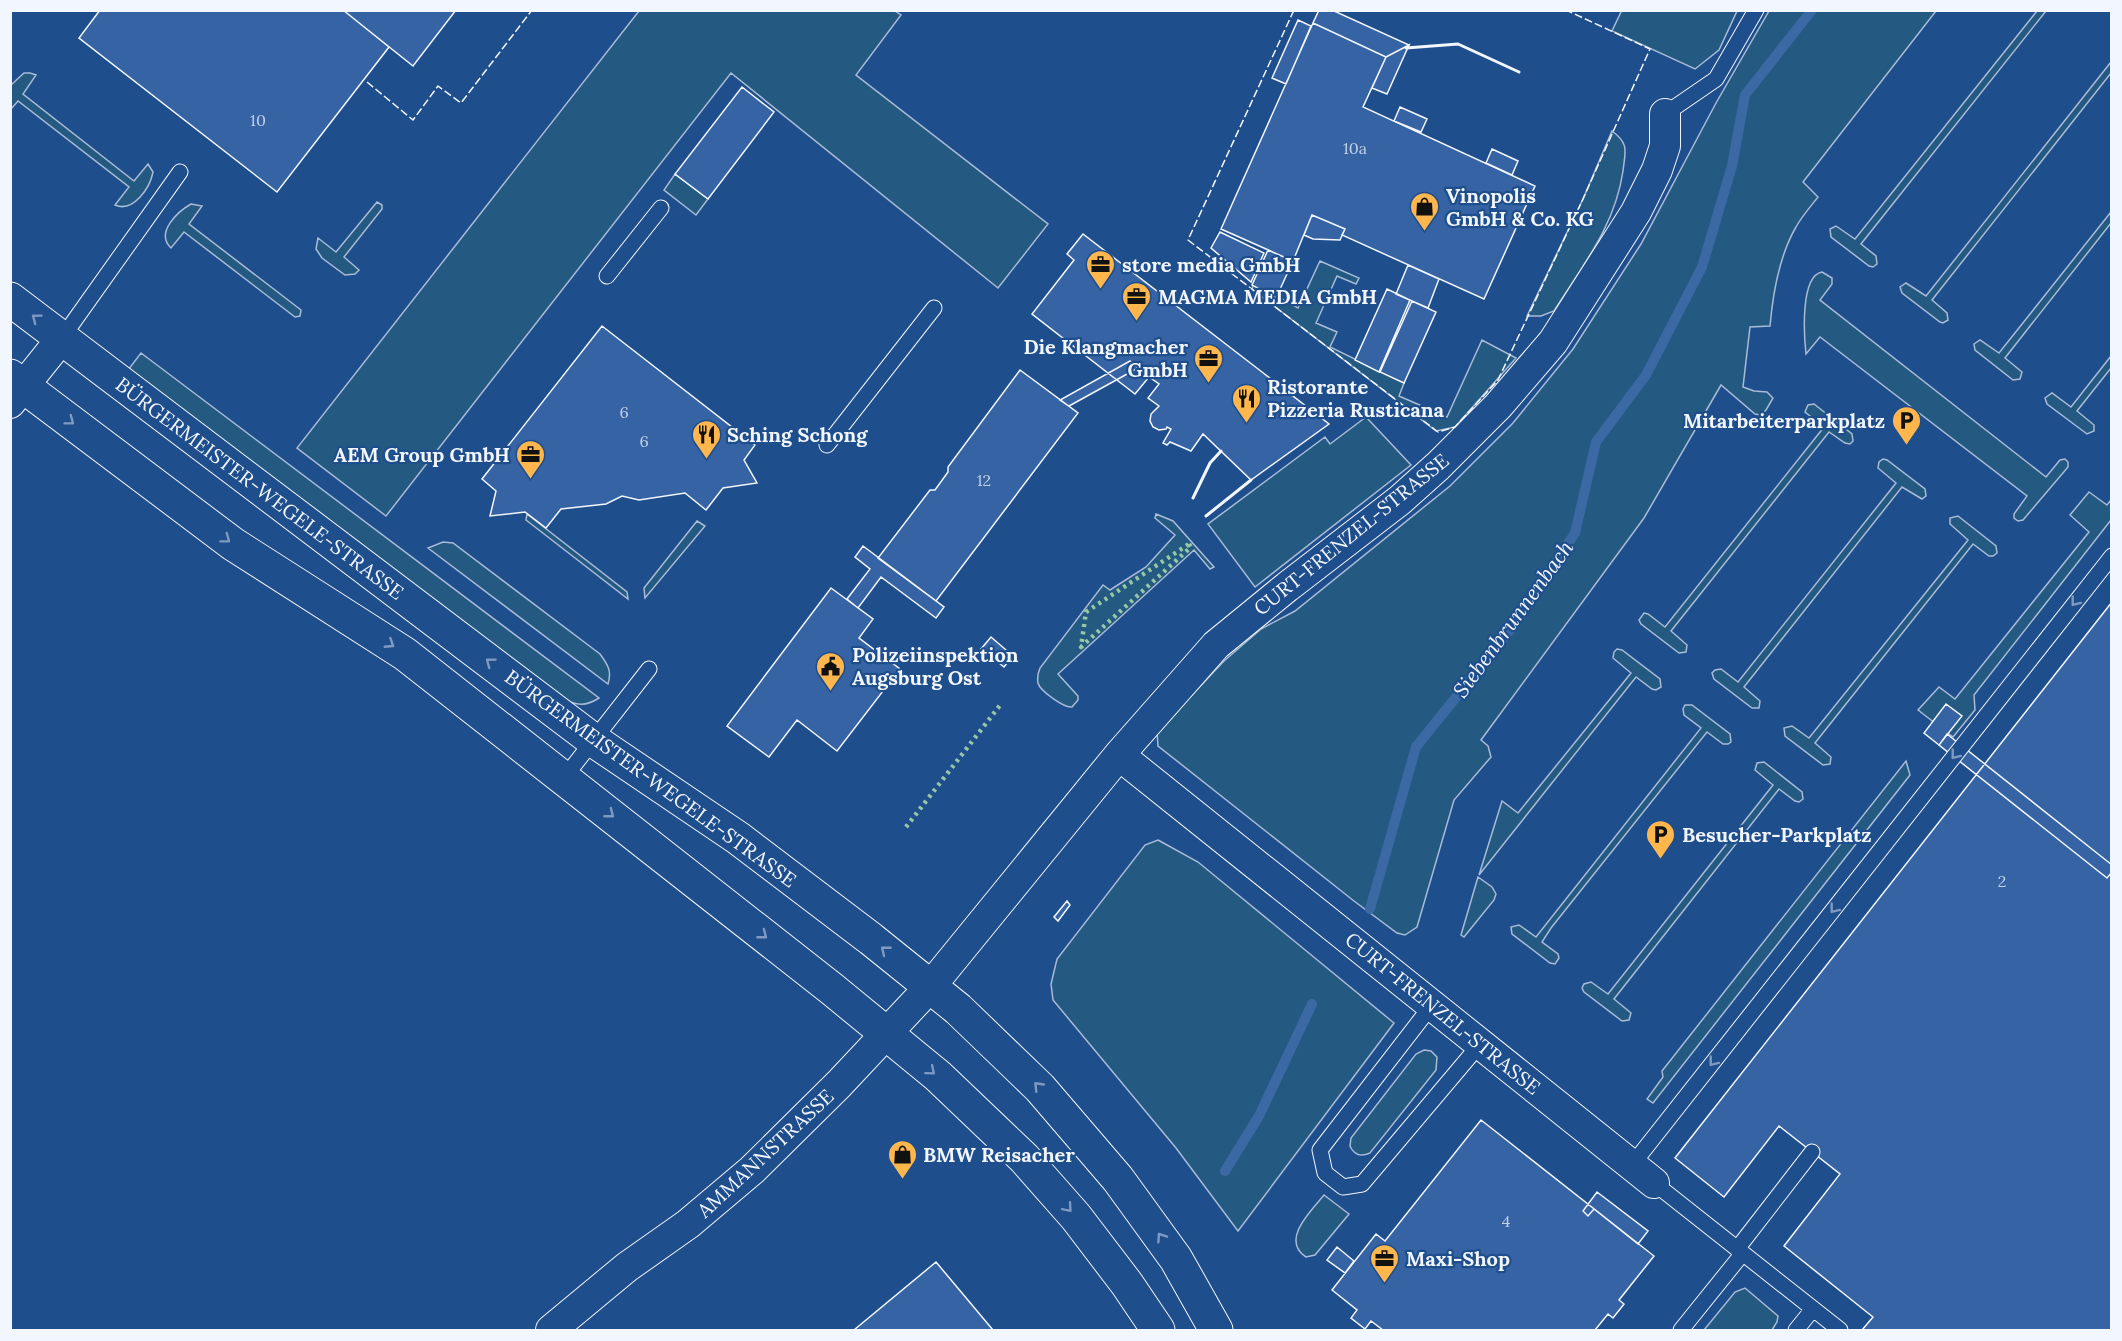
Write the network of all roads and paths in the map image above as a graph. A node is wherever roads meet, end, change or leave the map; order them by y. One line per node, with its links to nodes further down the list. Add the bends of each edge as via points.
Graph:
1 (1756, 10): 2 (lane, via 1716,79)
2 (1665, 114): 14 (street, CURT-FRENZEL-STRASSE, via 1665,146 1657,170 1636,212 1553,342 1498,406 1400,500 1216,645)
3 (180, 172): 8 (lane)
4 (661, 208): 5 (lane)
5 (607, 276)
6 (10, 299): 8 (main road, BÜRGERMEISTER-WEGELE-STRASSE, one-way to 6)
7 (934, 308): 10 (lane)
8 (62, 338): 9 (street); 13 (main road, BÜRGERMEISTER-WEGELE-STRASSE, one-way to 8)
9 (15, 388): 15 (main road, one-way to 15, via 233,544 405,654)
10 (827, 445)
11 (2112, 556): 21 (lane, one-way to 21)
12 (649, 669): 13 (lane)
13 (593, 740): 15 (lane); 16 (main road, BÜRGERMEISTER-WEGELE-STRASSE, one-way to 13, via 738,838)
14 (1119, 755): 16 (street, CURT-FRENZEL-STRASSE); 17 (street, CURT-FRENZEL-STRASSE)
15 (564, 777): 18 (main road, one-way to 18)
16 (930, 987): 18 (street, CURT-FRENZEL-STRASSE); 26 (main road, BÜRGERMEISTER-WEGELE-STRASSE, one-way to 16, via 1176,1259 1111,1170 1040,1088 983,1031)
17 (1432, 1005): 19 (street, CURT-FRENZEL-STRASSE); 19 (lane, via 1320,1150 1325,1173 1343,1187 1362,1184)
18 (885, 1033): 24 (street, AMMANNSTRASSE, via 729,1191); 25 (main road, one-way to 25, via 941,1079 1024,1158 1083,1225)
19 (1481, 1043): 21 (street, CURT-FRENZEL-STRASSE)
20 (1812, 1152): 22 (lane)
21 (1643, 1174): 22 (lane)
22 (1740, 1251): 23 (lane); 27 (lane)
23 (1813, 1309): 28 (lane); 29 (lane)
24 (551, 1330)
25 (1158, 1330)
26 (1216, 1330)
27 (1681, 1330)
28 (1796, 1330)
29 (1840, 1330)

